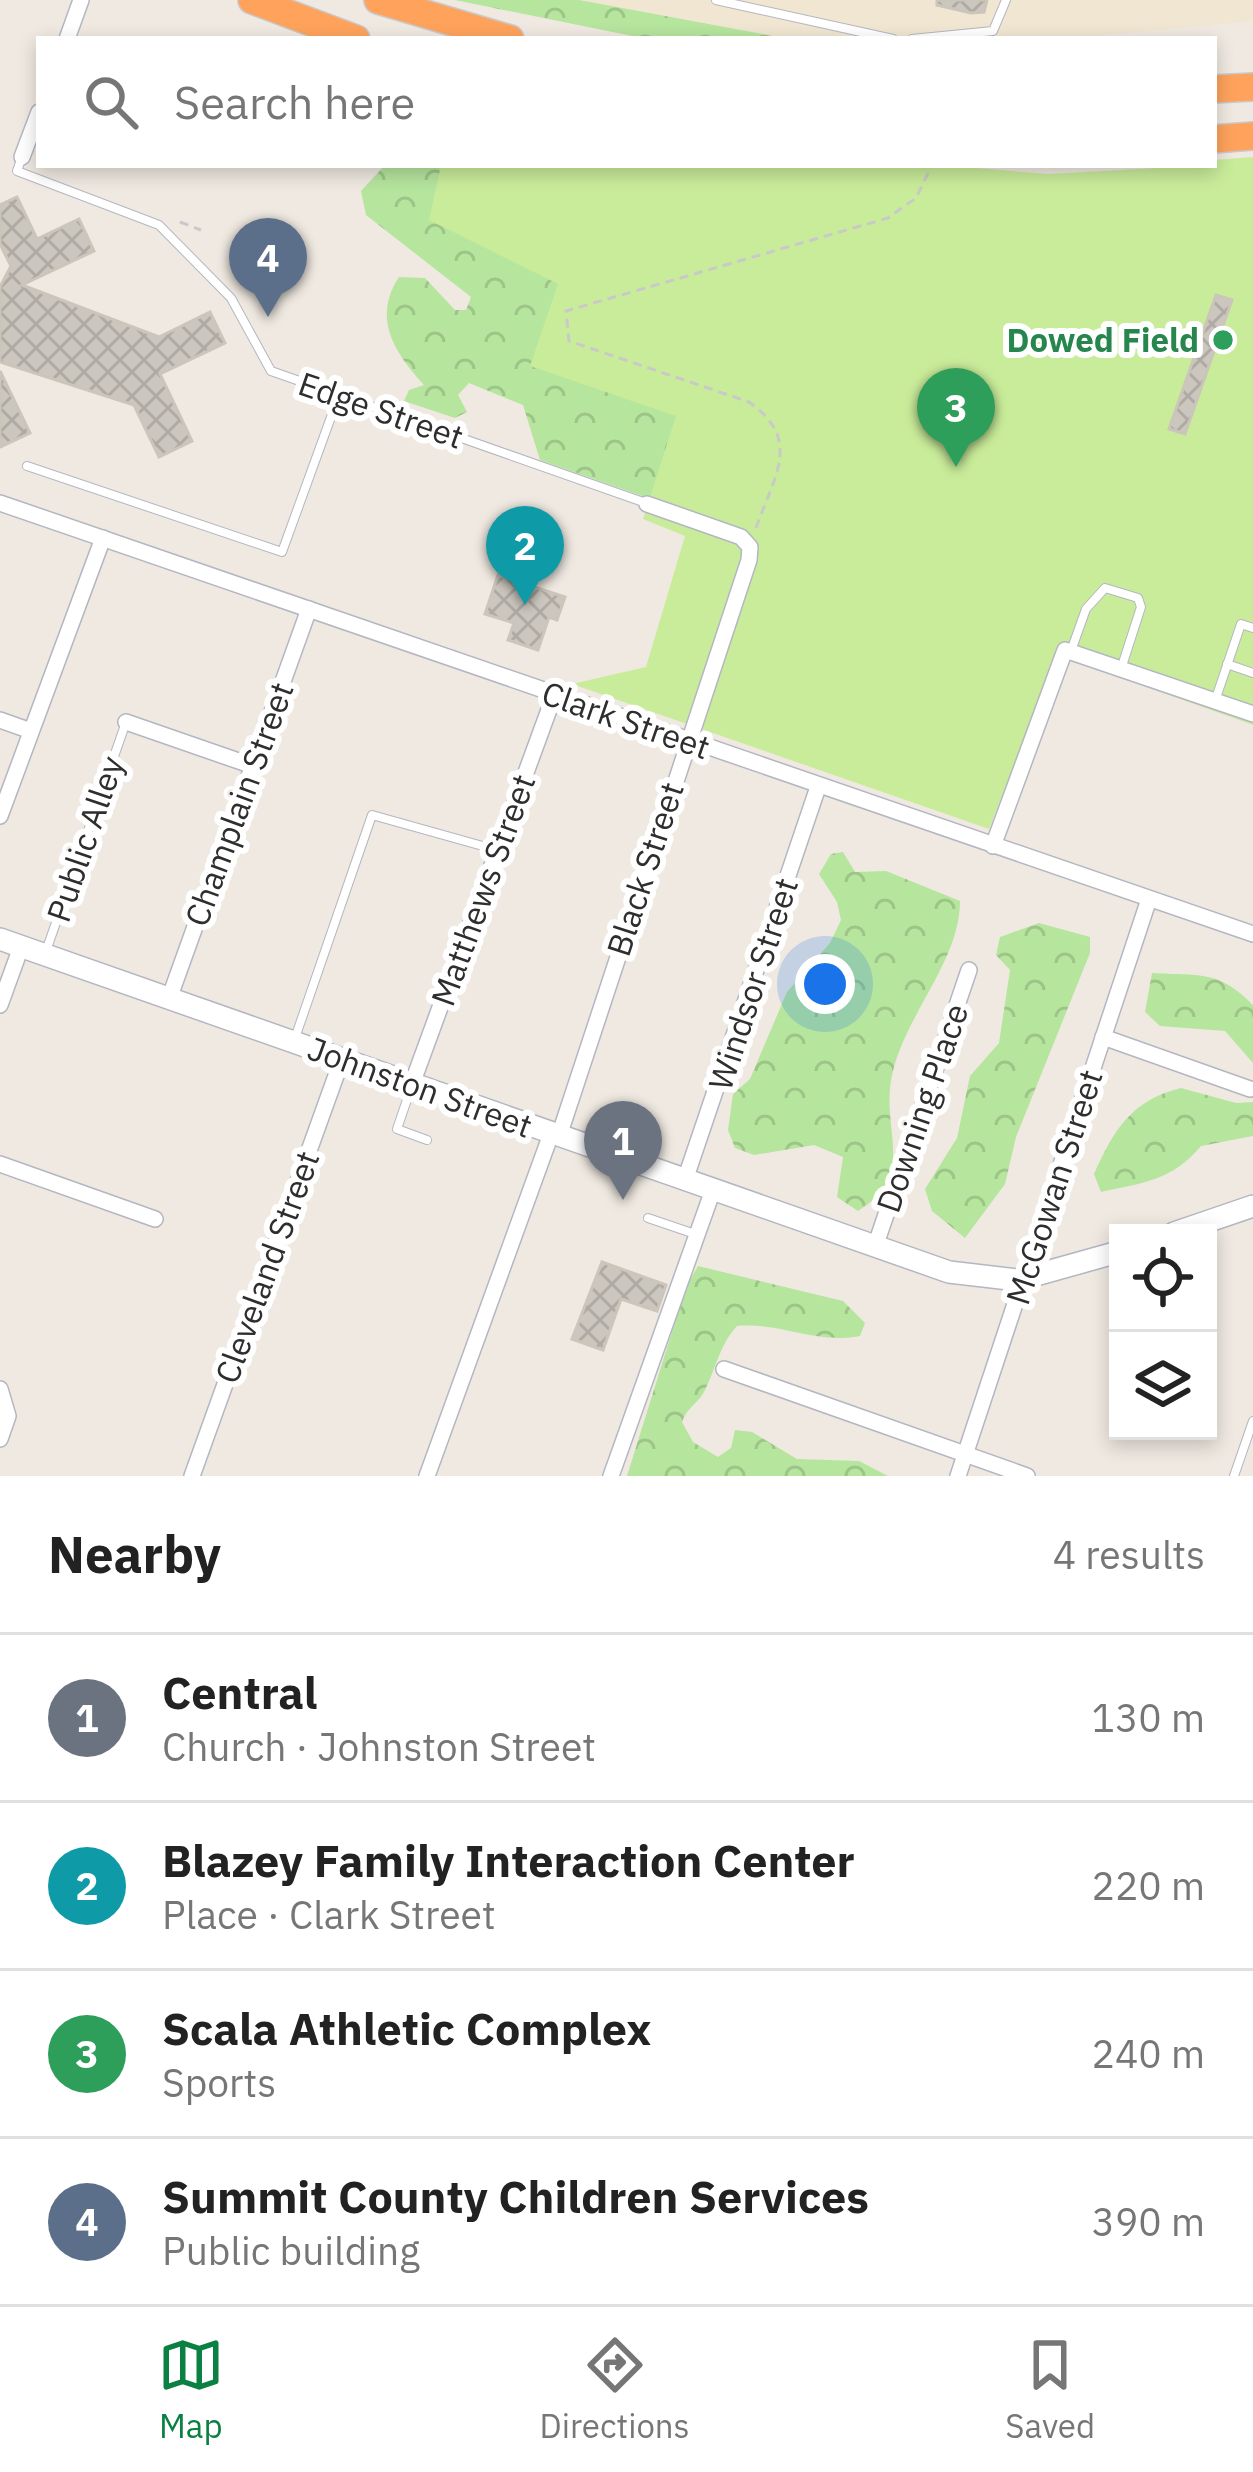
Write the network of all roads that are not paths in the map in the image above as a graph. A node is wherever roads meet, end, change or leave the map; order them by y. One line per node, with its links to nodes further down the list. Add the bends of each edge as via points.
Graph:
1 (81, 0): 6 (street)
2 (252, 0): 7 (highway)
3 (377, 0): 8 (highway)
4 (716, 0): 9 (lane)
5 (1006, 0): 10 (lane, via 994,31)
6 (68, 36)
7 (348, 36)
8 (500, 36)
9 (879, 36)
10 (943, 36)
11 (1253, 87): 12 (highway)
12 (1217, 89)
13 (36, 120): 16 (street)
14 (1253, 136): 15 (highway)
15 (1217, 139)
16 (19, 164): 17 (lane, Edge Street, via 159,225 231,298 272,371)
17 (339, 395): 18 (lane, via 282,552); 20 (lane, Edge Street)
18 (27, 466)
19 (0, 502): 21 (street, Clark Street)
20 (647, 504): 22 (street, Edge Street)
21 (103, 538): 23 (street, Clark Street); 34 (street)
22 (746, 542): 35 (street, Black Street)
23 (309, 609): 29 (street, Clark Street); 36 (street, Champlain Street)
24 (1253, 628): 26 (lane, via 1241,624)
25 (1067, 651): 27 (street); 27 (lane, via 1096,594 1105,588 1131,595 1141,607); 39 (street)
26 (1227, 664): 28 (lane); 30 (lane)
27 (1120, 669): 30 (street)
28 (1253, 673)
29 (554, 696): 35 (street, Clark Street); 40 (street, Matthews Street)
30 (1215, 701): 31 (street)
31 (1253, 714)
32 (0, 720): 34 (street)
33 (126, 722): 36 (street); 44 (lane, Public Alley)
34 (31, 731): 38 (street)
35 (687, 741): 37 (street, Clark Street); 53 (street, Black Street)
36 (253, 766): 46 (street, Champlain Street)
37 (818, 787): 39 (street, Clark Street); 56 (street, Windsor Street)
38 (0, 816)
39 (993, 846): 41 (street, Clark Street)
40 (497, 851): 49 (lane, via 372,815); 51 (street, Matthews Street)
41 (1149, 898): 42 (street, Clark Street); 48 (street, McGowan Street)
42 (1253, 934)
43 (10, 943): 44 (main road, Johnston Street); 47 (street)
44 (44, 955): 46 (main road, Johnston Street)
45 (969, 970): 63 (street, Downing Place)
46 (169, 1000): 49 (main road, Johnston Street)
47 (0, 1006)
48 (1103, 1036): 52 (street); 65 (street, McGowan Street)
49 (294, 1042): 50 (main road, Johnston Street)
50 (342, 1059): 51 (main road, Johnston Street); 71 (street, Cleveland Street)
51 (412, 1084): 53 (main road, Johnston Street); 54 (lane, via 397,1129)
52 (1250, 1089)
53 (555, 1135): 56 (main road, Johnston Street); 72 (street, Black Street)
54 (427, 1140)
55 (0, 1164): 60 (street)
56 (685, 1180): 57 (main road, Johnston Street)
57 (713, 1190): 62 (street); 63 (main road, Johnston Street)
58 (1253, 1206): 61 (main road)
59 (648, 1218): 62 (lane)
60 (155, 1219)
61 (1200, 1224)
62 (697, 1234): 73 (street)
63 (875, 1247): 65 (main road, Johnston Street, via 972,1278)
64 (1109, 1255): 65 (main road, Johnston Street)
65 (1026, 1279): 70 (street, McGowan Street)
66 (724, 1369): 70 (street)
67 (0, 1389): 69 (street, via 8,1416)
68 (1253, 1421): 76 (lane)
69 (0, 1439)
70 (965, 1454): 74 (street, McGowan Street); 75 (street)
71 (192, 1476)
72 (427, 1476)
73 (611, 1476)
74 (958, 1476)
75 (1027, 1476)
76 (1234, 1476)

